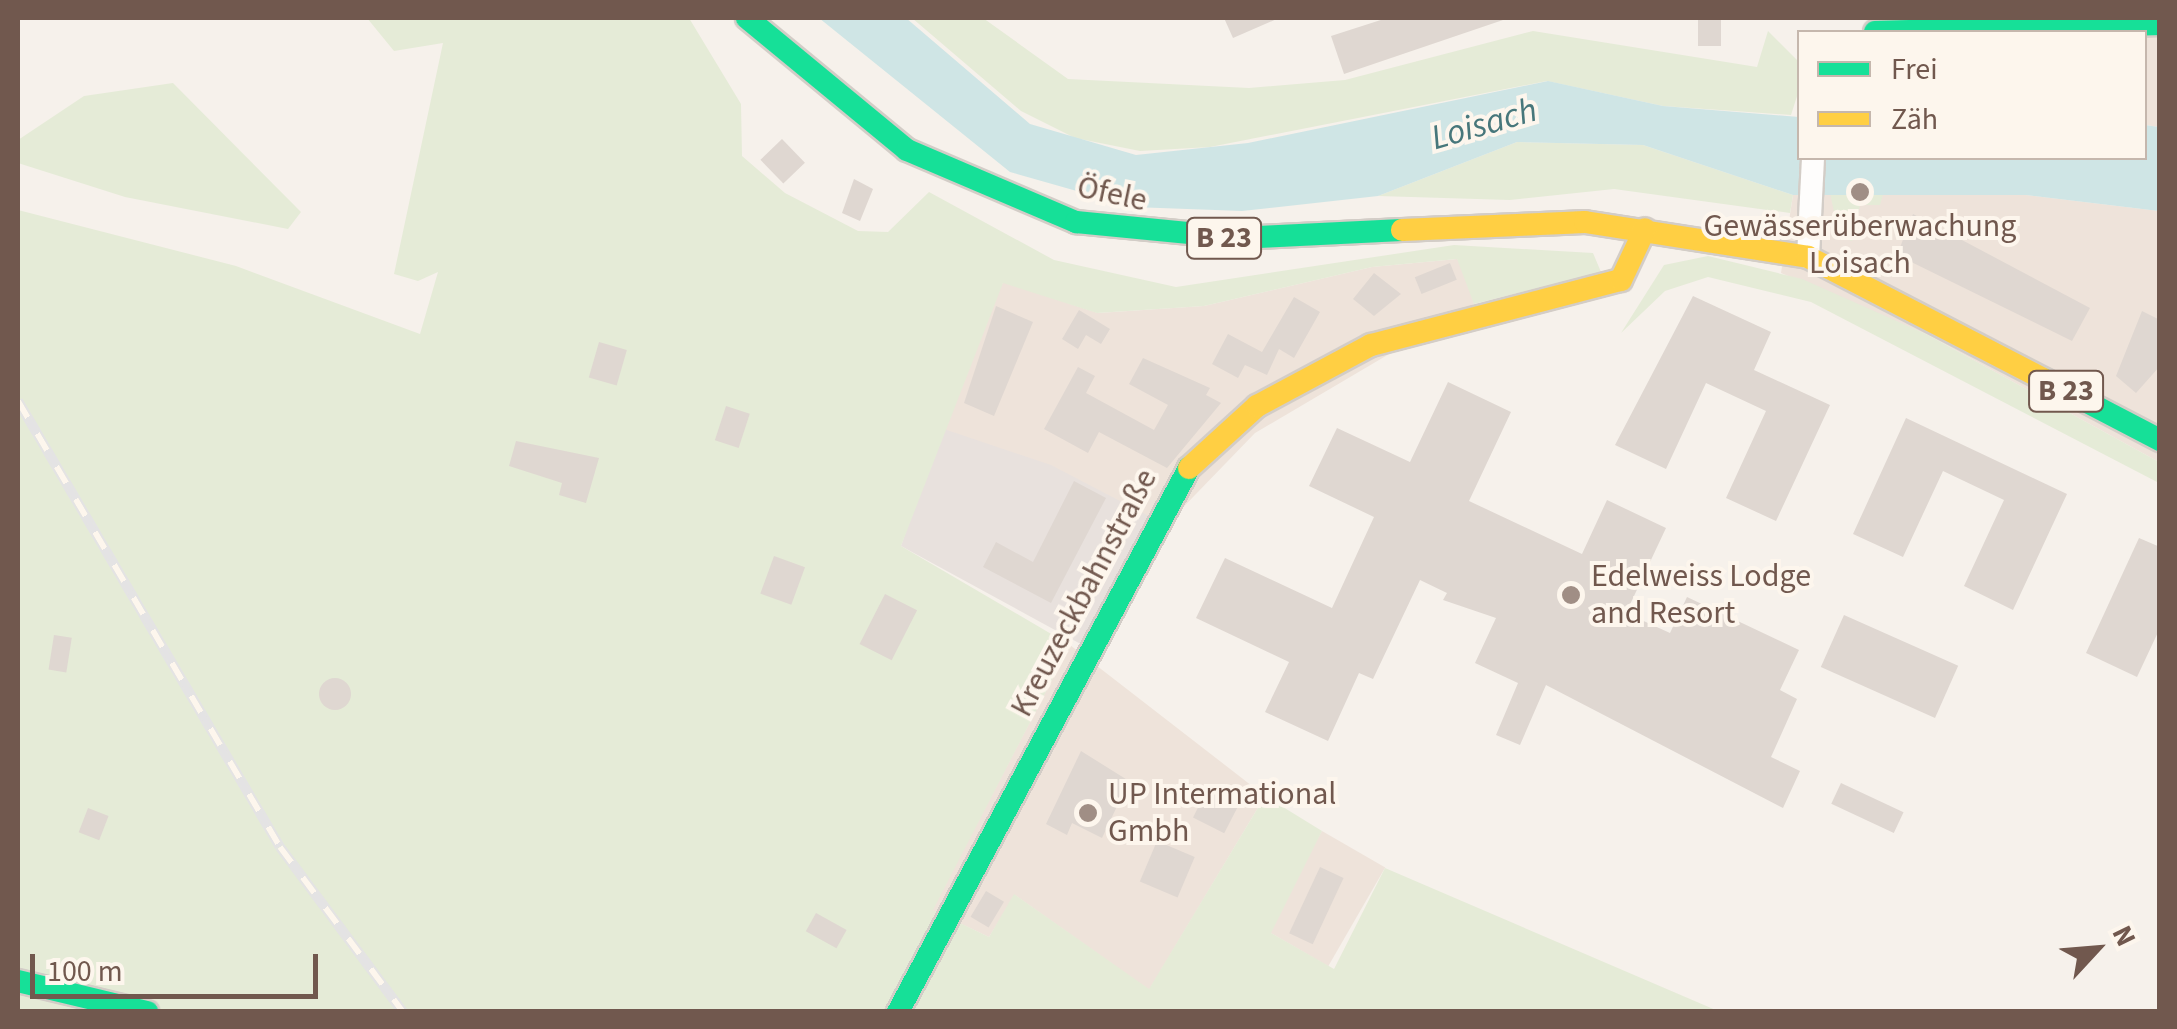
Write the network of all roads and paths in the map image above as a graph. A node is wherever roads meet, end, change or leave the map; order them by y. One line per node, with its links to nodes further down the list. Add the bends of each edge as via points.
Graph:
1 (747, 18): 5 (street, Öfele / B 23, via 907,150 1076,222 1238,238 1448,225)
2 (2160, 24): 3 (street)
3 (1946, 30)
4 (1813, 160): 6 (street)
5 (1644, 229): 6 (street, B 23); 10 (street, Kreuzeckbahnstraße, via 1622,280 1371,345 1257,406 1191,465)
6 (1808, 258): 7 (street, B 23)
7 (2160, 440)
8 (18, 981): 9 (street)
9 (147, 1012)
10 (898, 1012)

